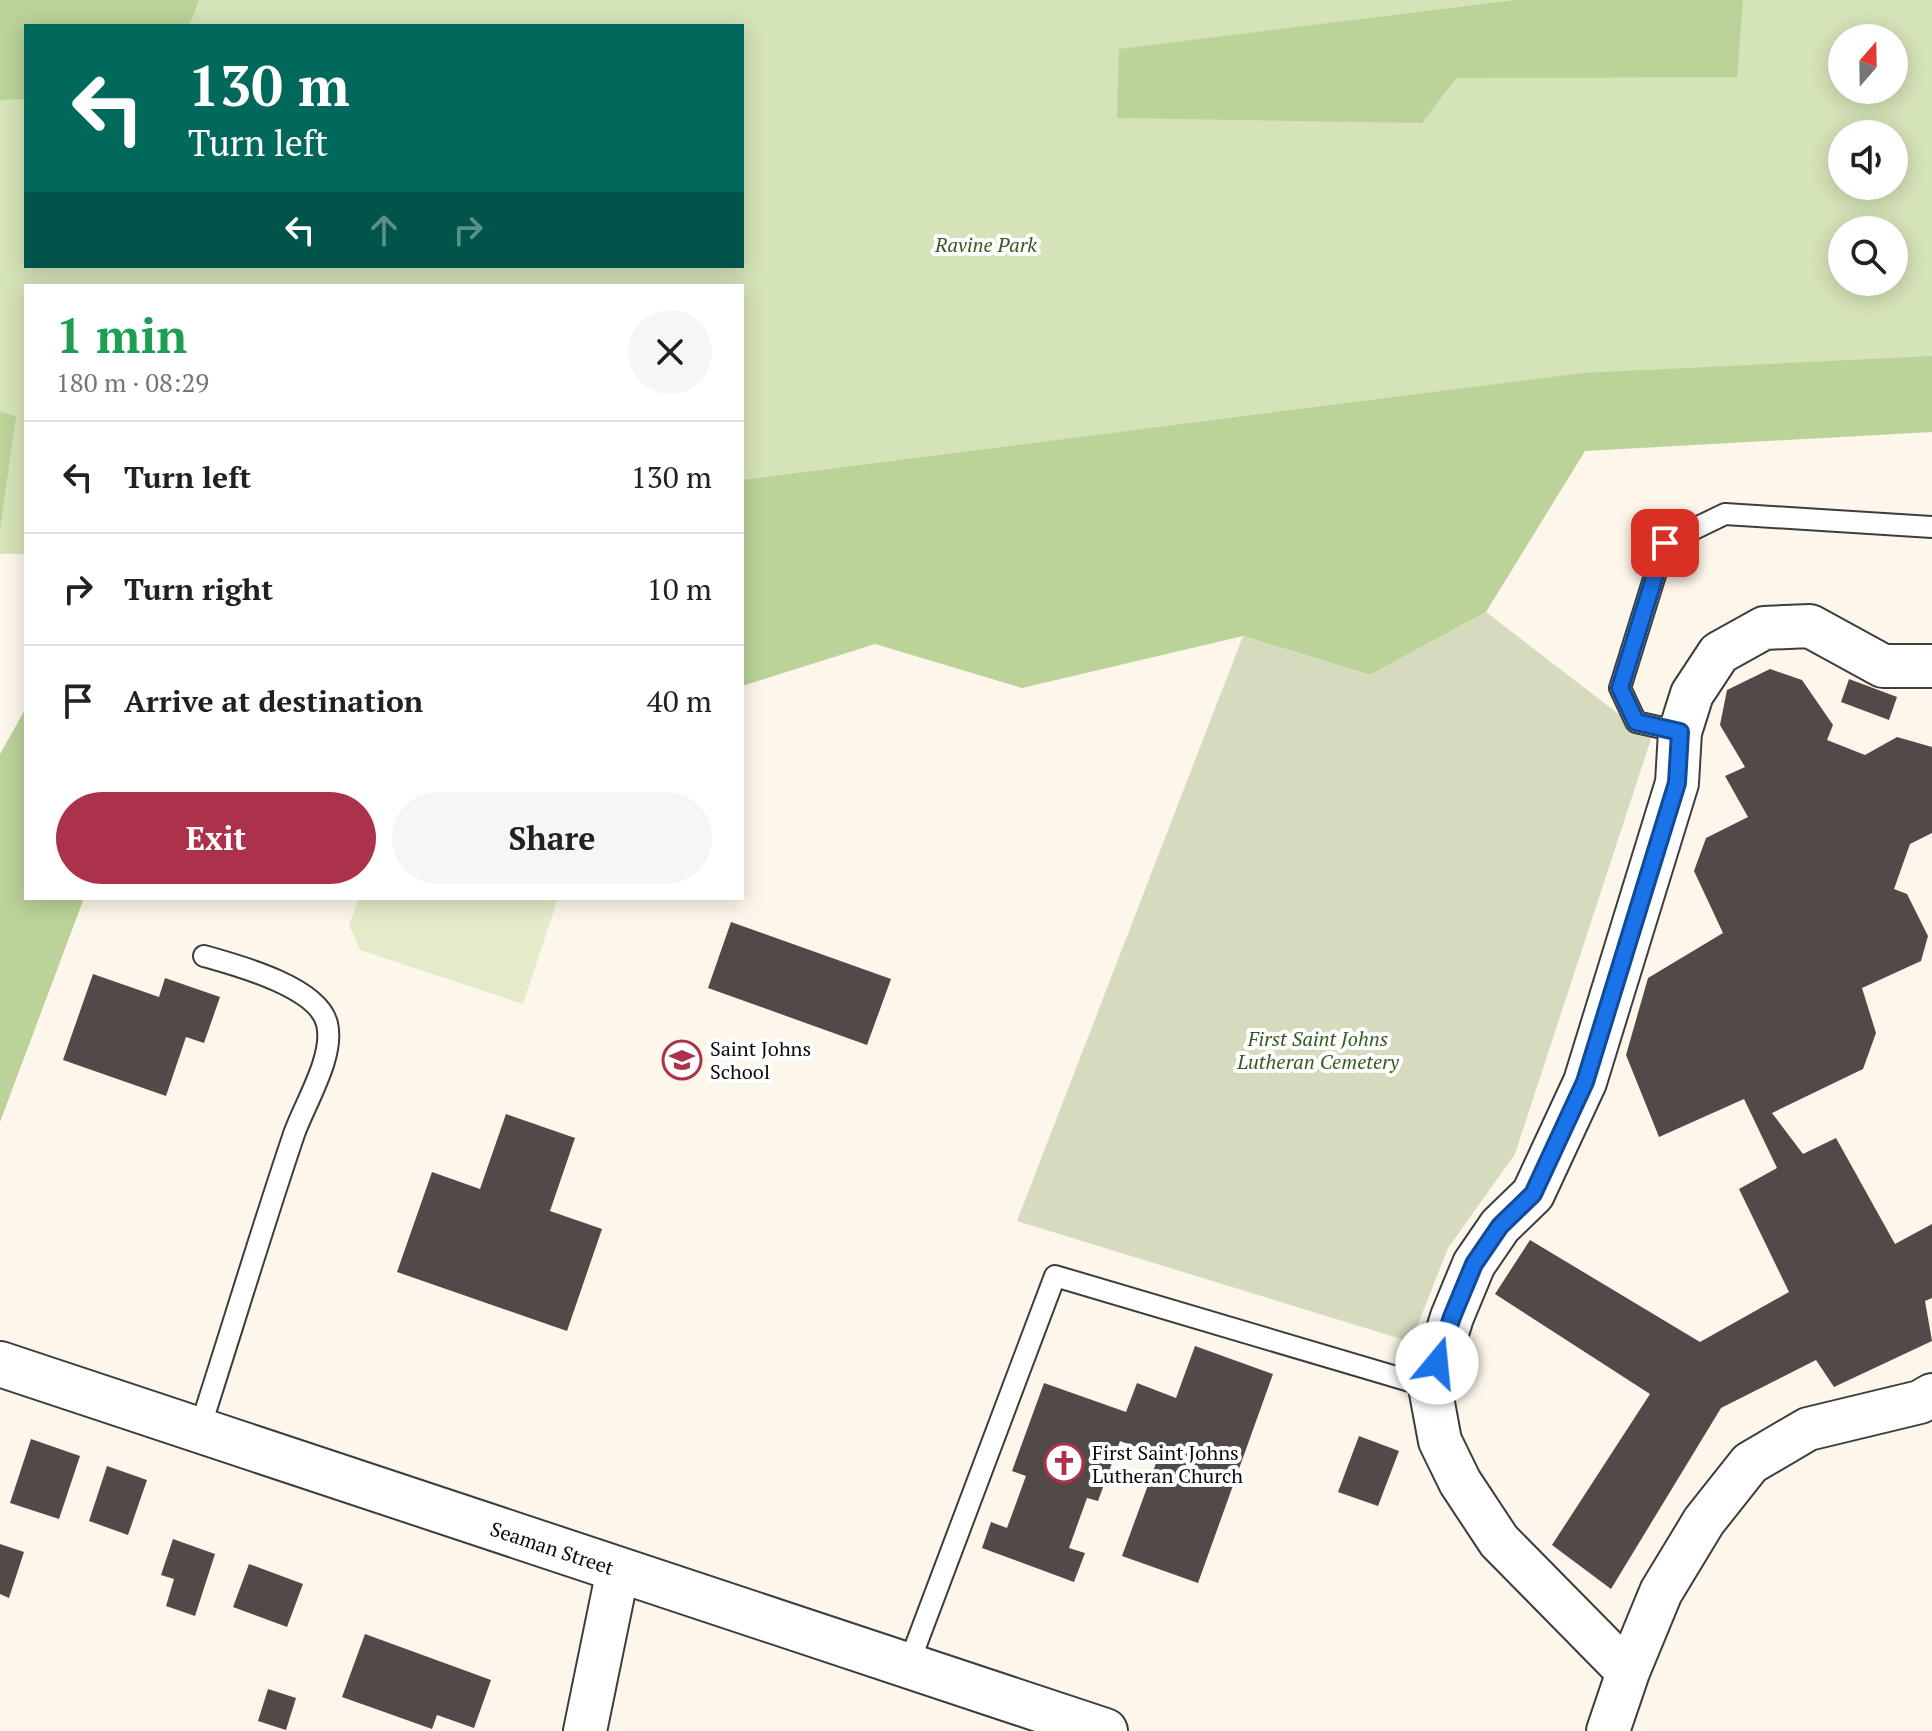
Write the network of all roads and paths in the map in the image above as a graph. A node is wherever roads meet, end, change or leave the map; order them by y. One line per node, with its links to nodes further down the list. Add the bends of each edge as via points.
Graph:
1 (1932, 527): 3 (lane, via 1725,514 1665,543 1620,688 1636,722)
2 (1932, 666): 3 (street, via 1883,666 1810,626 1764,628 1719,653 1692,694)
3 (1680, 732): 6 (street, via 1677,783 1585,1082 1533,1194 1500,1226 1474,1264)
4 (204, 956): 8 (lane, via 264,973 315,1003 327,1023 328,1045)
5 (0, 1364): 8 (street, Seaman Street)
6 (1430, 1387): 10 (lane, via 1055,1276); 11 (street, via 1440,1441 1499,1541)
7 (1932, 1395): 11 (street, via 1808,1429 1750,1463 1704,1521 1661,1592)
8 (199, 1431): 9 (street, Seaman Street)
9 (618, 1570): 10 (street, Seaman Street); 12 (street)
10 (908, 1666): 13 (street, Seaman Street)
11 (1628, 1672): 14 (street)
12 (585, 1731)
13 (1105, 1731)
14 (1608, 1731)

